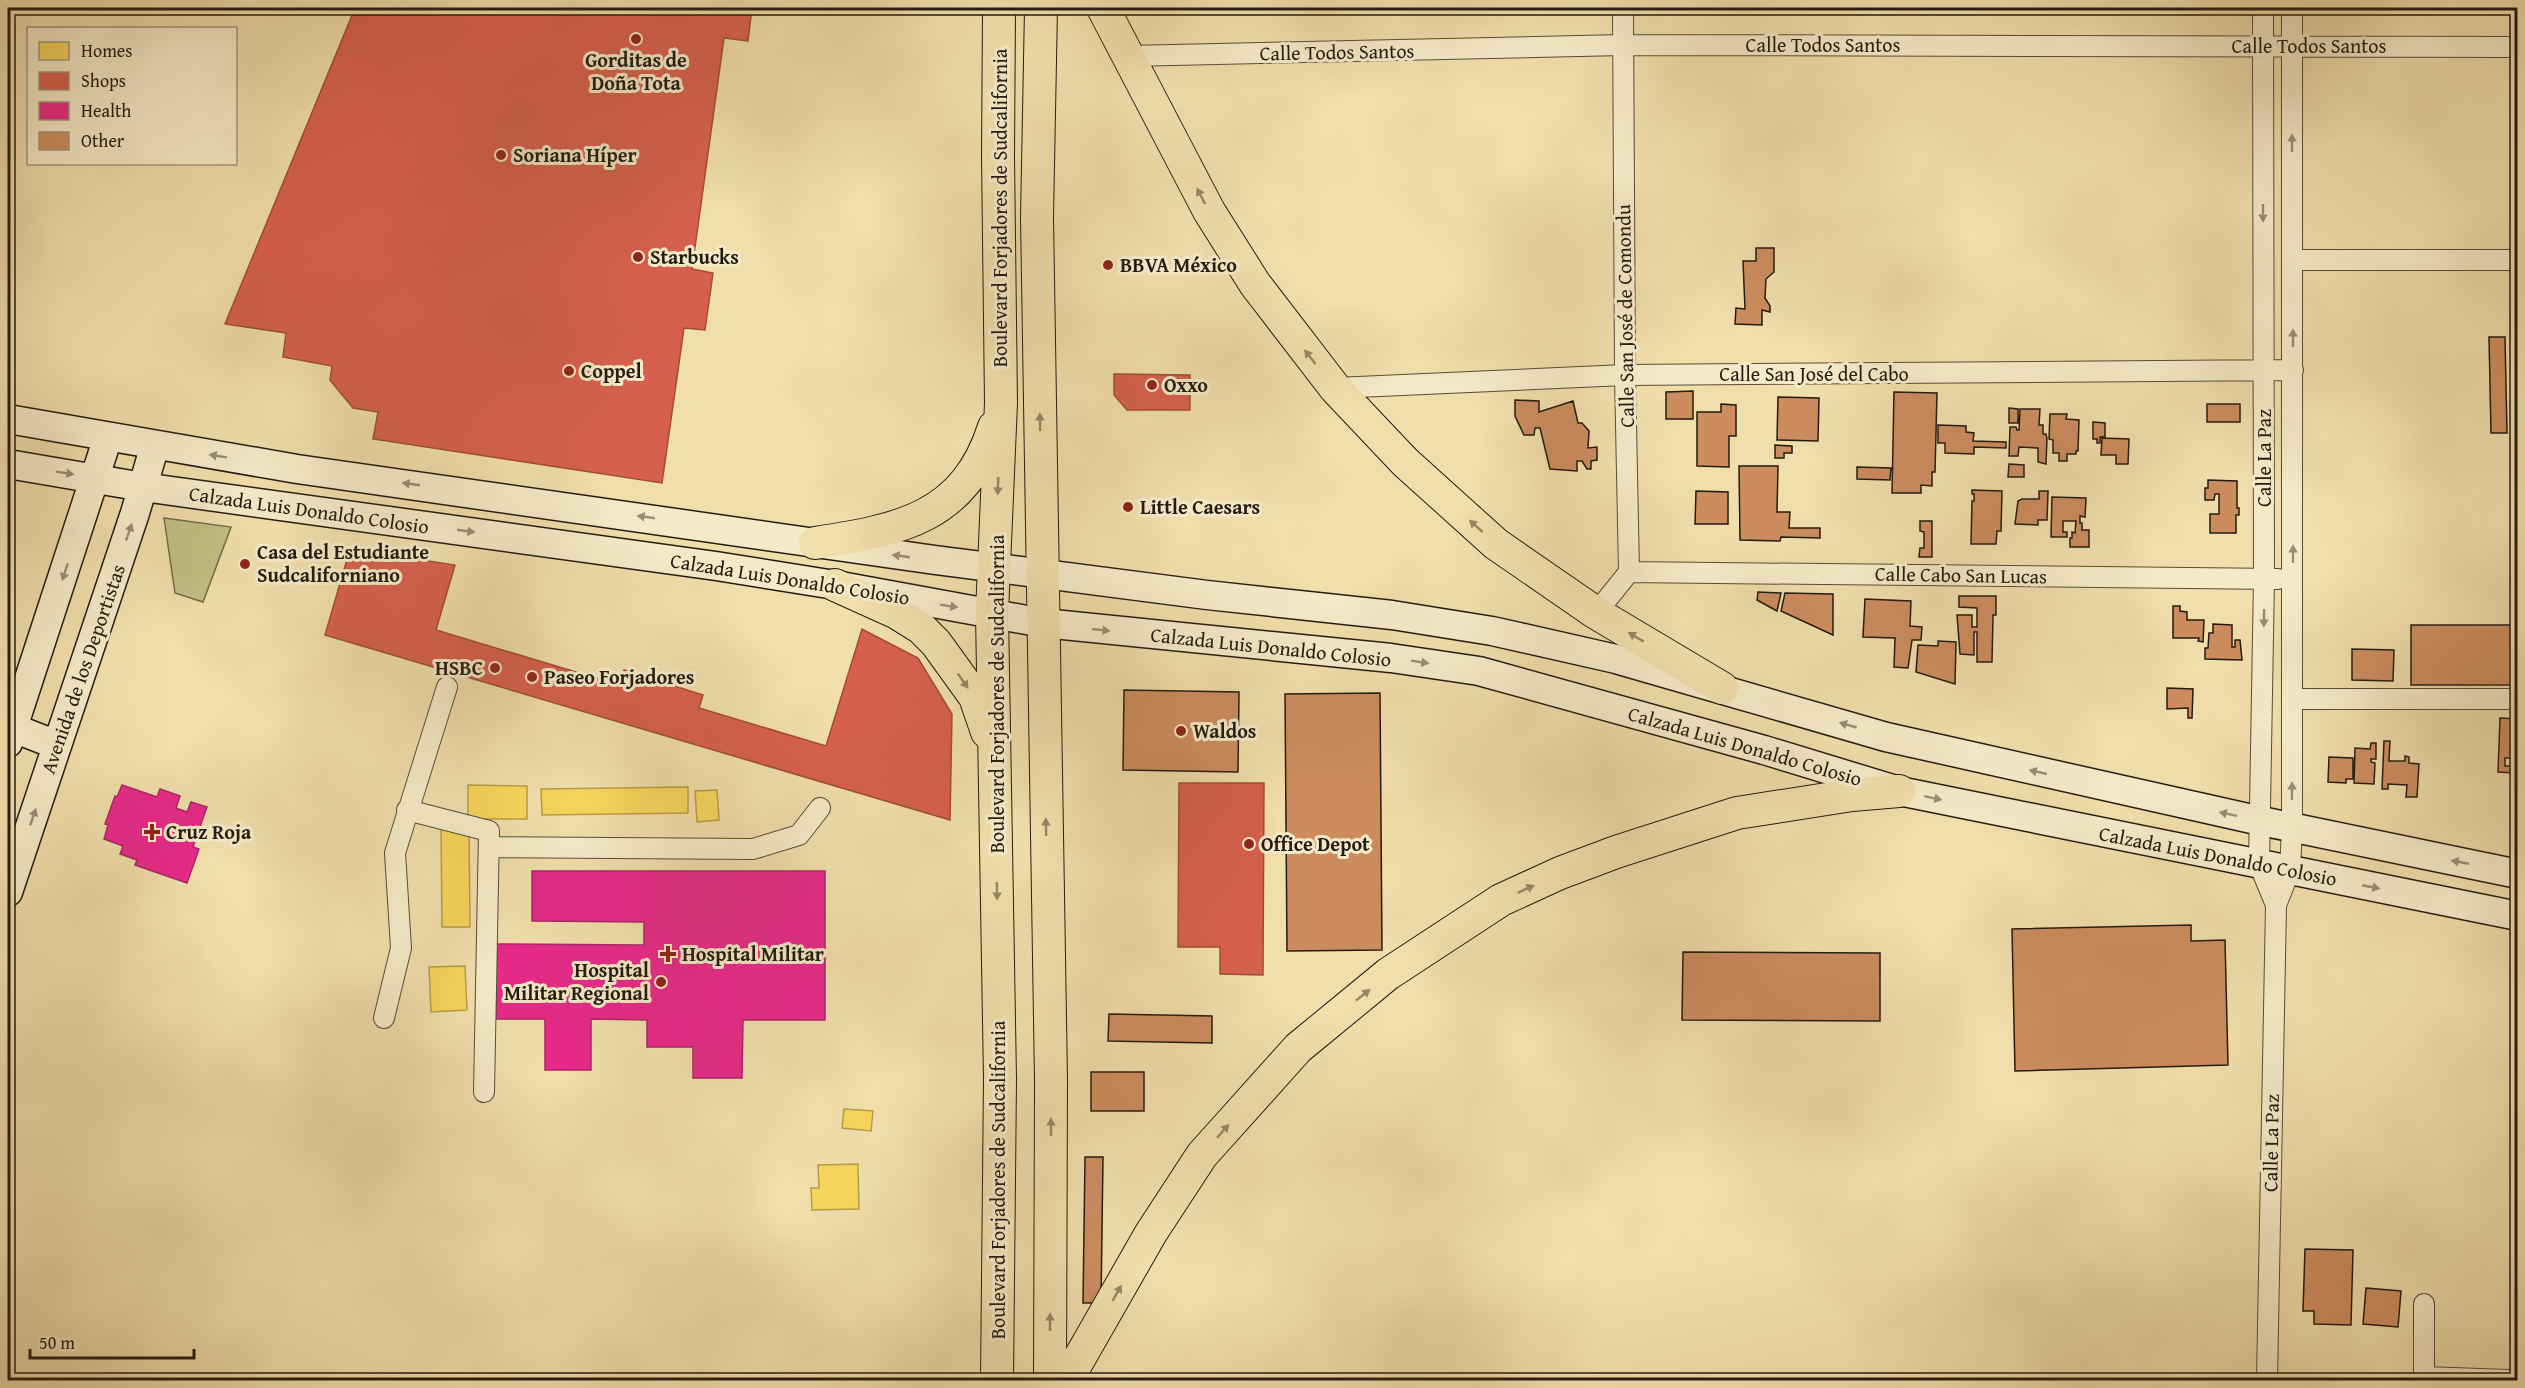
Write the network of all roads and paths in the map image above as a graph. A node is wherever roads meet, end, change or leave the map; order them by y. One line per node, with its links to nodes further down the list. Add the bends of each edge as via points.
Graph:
1 (1041, 8): 13 (main road, Boulevard Forjadores de Sudcalifornia)
2 (1103, 8): 11 (main road)
3 (1623, 8): 7 (street, Calle San José de Comondu)
4 (2262, 8): 8 (street, Calle La Paz)
5 (2292, 8): 9 (street, Calle La Paz)
6 (1008, 10): 12 (main road, Boulevard Forjadores de Sudcalifornia)
7 (1623, 45): 8 (street, Calle Todos Santos); 11 (street, Calle Todos Santos); 18 (street, Calle San José de Comondu)
8 (2262, 45): 9 (street, Calle Todos Santos); 16 (street, Calle La Paz, one-way to 16)
9 (2291, 45): 10 (street, Calle Todos Santos); 14 (street, Calle La Paz, one-way to 9)
10 (2517, 47)
11 (1129, 56): 19 (main road, one-way to 11, via 1255,284 1209,211)
12 (998, 156): 13 (main road, via 1014,143 1021,143 1026,149); 20 (main road, Boulevard Forjadores de Sudcalifornia)
13 (1037, 217): 32 (main road, Boulevard Forjadores de Sudcalifornia, one-way to 13)
14 (2292, 260): 15 (street); 17 (street, Calle La Paz, one-way to 14)
15 (2517, 260)
16 (2263, 370): 17 (street, Calle San José del Cabo); 18 (street, Calle San José del Cabo); 33 (street, Calle La Paz)
17 (2293, 370): 34 (street, Calle La Paz, one-way to 17)
18 (1625, 375): 19 (street, Calle San José del Cabo); 31 (street, Calle San José de Comondu)
19 (1335, 388): 37 (main road, one-way to 19, via 1496,544 1404,462)
20 (1001, 403): 28 (main road, via 986,453 959,491 926,516 875,534); 30 (main road, Boulevard Forjadores de Sudcalifornia, one-way to 30)
21 (8, 418): 22 (main road, Calzada Luis Donaldo Colosio)
22 (108, 437): 23 (main road, Calzada Luis Donaldo Colosio); 25 (main road)
23 (155, 445): 26 (main road, Avenida de los Deportistas); 27 (main road, Calzada Luis Donaldo Colosio, one-way to 23, via 297,469)
24 (8, 464): 25 (main road, Calzada Luis Donaldo Colosio, one-way to 25)
25 (96, 478): 26 (main road, Calzada Luis Donaldo Colosio); 43 (main road, one-way to 43)
26 (144, 487): 29 (main road, Calzada Luis Donaldo Colosio, one-way to 29); 44 (main road, Avenida de los Deportistas, one-way to 26)
27 (688, 523): 28 (main road, Calzada Luis Donaldo Colosio); 29 (main road, via 676,544)
28 (815, 543): 30 (main road, Calzada Luis Donaldo Colosio, one-way to 28)
29 (635, 554): 35 (main road, Calzada Luis Donaldo Colosio)
30 (995, 569): 32 (main road, Calzada Luis Donaldo Colosio); 36 (main road, Boulevard Forjadores de Sudcalifornia)
31 (1629, 572): 33 (street, Calle Cabo San Lucas); 37 (street)
32 (1042, 575): 38 (main road, Boulevard Forjadores de Sudcalifornia); 40 (main road, Calzada Luis Donaldo Colosio, via 1392,615 1492,631)
33 (2264, 579): 34 (street, Calle Cabo San Lucas); 49 (street, Calle La Paz, one-way to 49)
34 (2293, 579): 41 (street, Calle La Paz)
35 (835, 585): 36 (main road, Calzada Luis Donaldo Colosio, one-way to 36); 45 (main road, one-way to 45, via 897,613 936,642 975,697)
36 (992, 613): 38 (main road, Calzada Luis Donaldo Colosio); 45 (main road, Boulevard Forjadores de Sudcalifornia)
37 (1596, 613): 40 (main road, one-way to 37)
38 (1043, 623): 46 (main road, Calzada Luis Donaldo Colosio, one-way to 46, via 1391,658 1479,671); 61 (main road, Boulevard Forjadores de Sudcalifornia, one-way to 38)
39 (447, 687): 48 (street)
40 (1722, 688): 49 (main road, Calzada Luis Donaldo Colosio, one-way to 40, via 1886,736)
41 (2293, 699): 42 (street); 50 (street, Calle La Paz, one-way to 41)
42 (2517, 699)
43 (10, 735): 44 (main road)
44 (57, 745): 52 (main road, Avenida de los Deportistas, one-way to 44)
45 (995, 756): 60 (main road, Boulevard Forjadores de Sudcalifornia, one-way to 60)
46 (1899, 791): 53 (main road, Calzada Luis Donaldo Colosio, one-way to 53); 67 (main road, one-way to 46, via 1202,1155 1298,1048 1388,974 1501,900 1616,852 1737,813)
47 (820, 808): 51 (street, via 799,835 753,849)
48 (407, 810): 51 (street, via 489,831); 59 (street, via 395,853 401,948)
49 (2261, 821): 50 (main road, Calzada Luis Donaldo Colosio); 53 (street, Calle La Paz)
50 (2292, 828): 54 (street, Calle La Paz); 55 (main road, Calzada Luis Donaldo Colosio, one-way to 50)
51 (489, 847): 62 (street)
52 (15, 848): 56 (main road, Avenida de los Deportistas)
53 (2259, 864): 54 (main road, Calzada Luis Donaldo Colosio); 57 (street, Calle La Paz)
54 (2290, 870): 57 (street, Calle La Paz); 58 (main road, Calzada Luis Donaldo Colosio, one-way to 58)
55 (2517, 873)
56 (8, 892)
57 (2276, 905): 68 (street, Calle La Paz)
58 (2517, 916)
59 (384, 1018)
60 (1000, 1078): 61 (main road); 65 (main road, Boulevard Forjadores de Sudcalifornia)
61 (1051, 1080): 66 (main road, Boulevard Forjadores de Sudcalifornia, one-way to 61)
62 (484, 1092)
63 (2424, 1304): 64 (street)
64 (2424, 1379): 69 (street)
65 (998, 1380)
66 (1050, 1380)
67 (1067, 1380)
68 (2267, 1380)
69 (2509, 1380)

